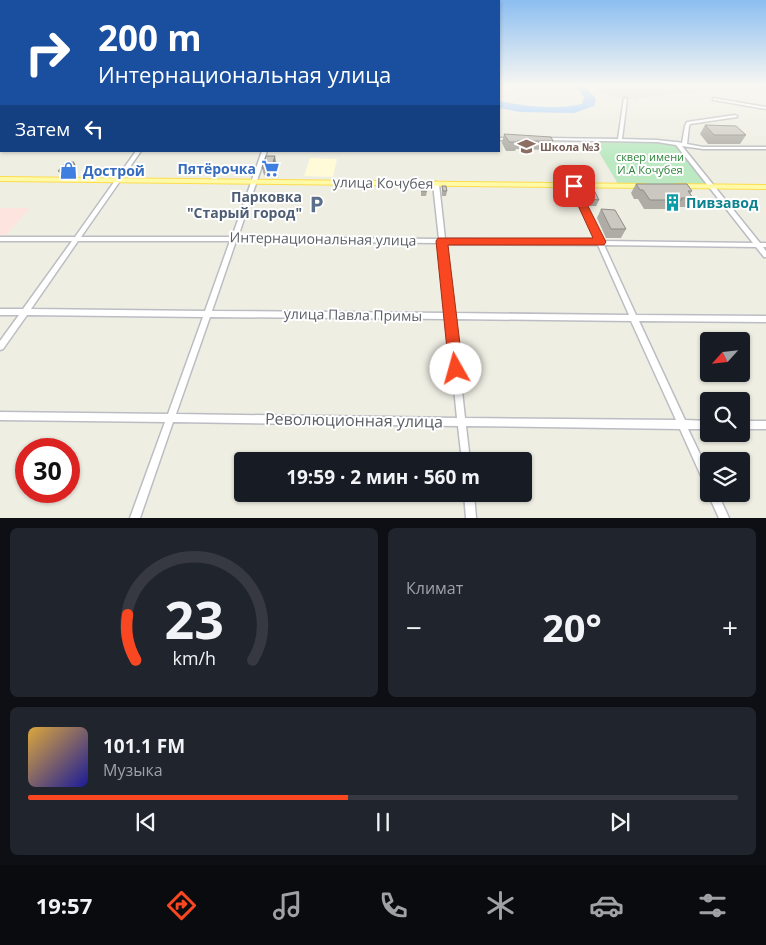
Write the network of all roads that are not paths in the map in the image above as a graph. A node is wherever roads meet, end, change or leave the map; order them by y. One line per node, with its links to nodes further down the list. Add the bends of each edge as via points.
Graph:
1 (624, 110): 6 (street)
2 (735, 116): 8 (street, via 689,122)
3 (500, 138): 4 (street)
4 (517, 139)
5 (536, 139): 6 (street)
6 (620, 140): 7 (street)
7 (676, 144): 8 (street); 19 (street)
8 (684, 145): 9 (street)
9 (766, 148)
10 (138, 152): 13 (street)
11 (266, 152): 14 (street)
12 (0, 179): 13 (main road, улица Кочубея)
13 (118, 180): 14 (main road, улица Кочубея); 21 (street)
14 (255, 181): 15 (main road, улица Кочубея); 23 (street)
15 (436, 184): 16 (main road, улица Кочубея); 24 (street)
16 (574, 186): 17 (main road, улица Кочубея); 25 (street)
17 (657, 186)
18 (667, 186): 19 (main road)
19 (712, 186): 20 (main road); 26 (street)
20 (766, 187)
21 (76, 237): 22 (street, Интернациональная улица); 23 (street, Интернациональная улица); 30 (street)
22 (0, 239)
23 (234, 239): 24 (street, Интернациональная улица); 31 (street)
24 (442, 241): 25 (street, Интернациональная улица); 32 (street)
25 (600, 242): 26 (street, Интернациональная улица); 33 (street)
26 (759, 245): 27 (street, Интернациональная улица); 28 (street)
27 (766, 246)
28 (766, 255)
29 (0, 312): 30 (street, улица Павла Примы)
30 (24, 312): 31 (street, улица Павла Примы); 35 (street)
31 (207, 314): 32 (street, улица Павла Примы); 37 (street)
32 (450, 316): 33 (street, улица Павла Примы); 38 (street)
33 (634, 318): 34 (street, улица Павла Примы); 39 (street)
34 (766, 320)
35 (0, 347)
36 (0, 416): 37 (street, Революционная улица)
37 (171, 418): 38 (street, Революционная улица); 47 (street)
38 (462, 421): 39 (street, Революционная улица); 43 (street)
39 (682, 424): 40 (street, Революционная улица); 44 (street)
40 (700, 425)
41 (750, 425): 42 (street)
42 (766, 425)
43 (465, 452)
44 (700, 464)
45 (470, 502): 48 (street)
46 (717, 502): 49 (street)
47 (135, 518)
48 (471, 518)
49 (724, 518)

